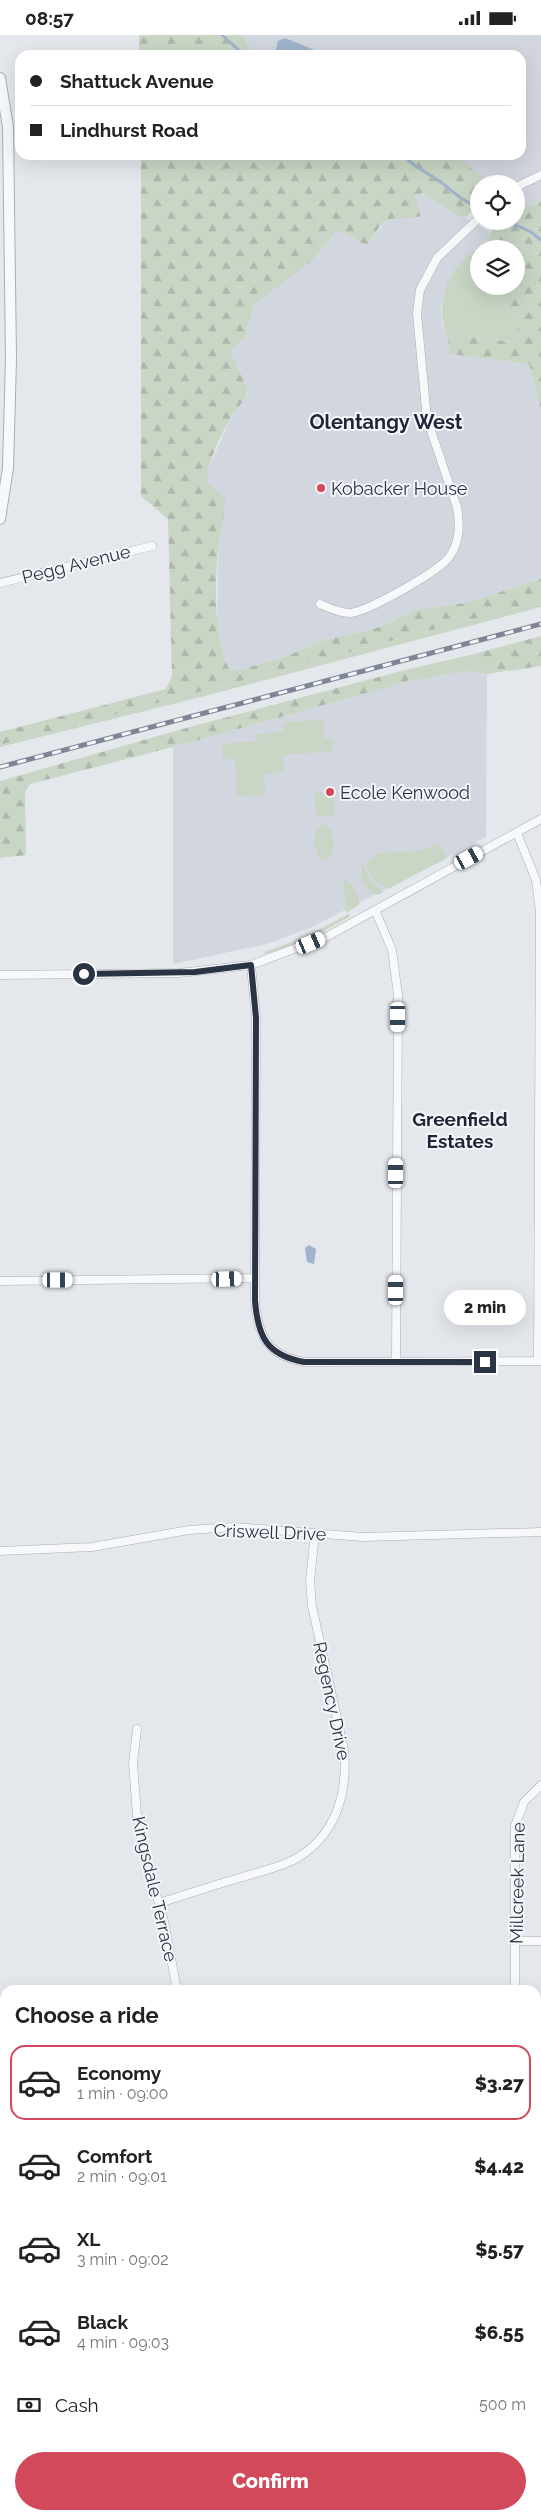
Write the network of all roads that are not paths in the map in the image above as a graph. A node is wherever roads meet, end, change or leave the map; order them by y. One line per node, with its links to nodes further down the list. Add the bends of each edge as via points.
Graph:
1 (0, 78): 5 (street, via 8,127 10,329 8,468)
2 (541, 175): 3 (street)
3 (525, 183)
4 (470, 227): 8 (street, via 437,258 420,290 417,314 427,419 457,507 459,521 454,549 433,571 374,605 346,613)
5 (0, 519)
6 (152, 546): 7 (street, Pegg Avenue)
7 (0, 583)
8 (320, 604)
9 (541, 819): 10 (street)
10 (517, 833): 11 (street); 16 (street, via 536,879 540,911)
11 (375, 911): 12 (street, via 328,935); 17 (street, via 392,950 398,995)
12 (251, 965): 13 (street, via 179,973); 14 (street, via 256,1018)
13 (0, 975)
14 (254, 1278): 15 (street); 17 (street, via 257,1324 275,1352 304,1362)
15 (0, 1281)
16 (540, 1361): 17 (street)
17 (396, 1362)
18 (541, 1532): 19 (street, Criswell Drive, via 372,1537)
19 (315, 1533): 20 (street, Criswell Drive, via 234,1527 189,1530 92,1547); 23 (street, Regency Drive, via 310,1581 312,1606 344,1750 346,1774 342,1801 331,1825 316,1843 296,1858)
20 (0, 1551)
21 (137, 1729): 23 (street, Kingsdale Terrace, via 133,1763 137,1815)
22 (541, 1785): 24 (street, Millcreek Lane, via 524,1802 515,1826)
23 (158, 1903): 26 (street, Kingsdale Terrace)
24 (515, 1941): 25 (street); 27 (street, Millcreek Lane)
25 (541, 1941)
26 (176, 1985)
27 (515, 1985)

